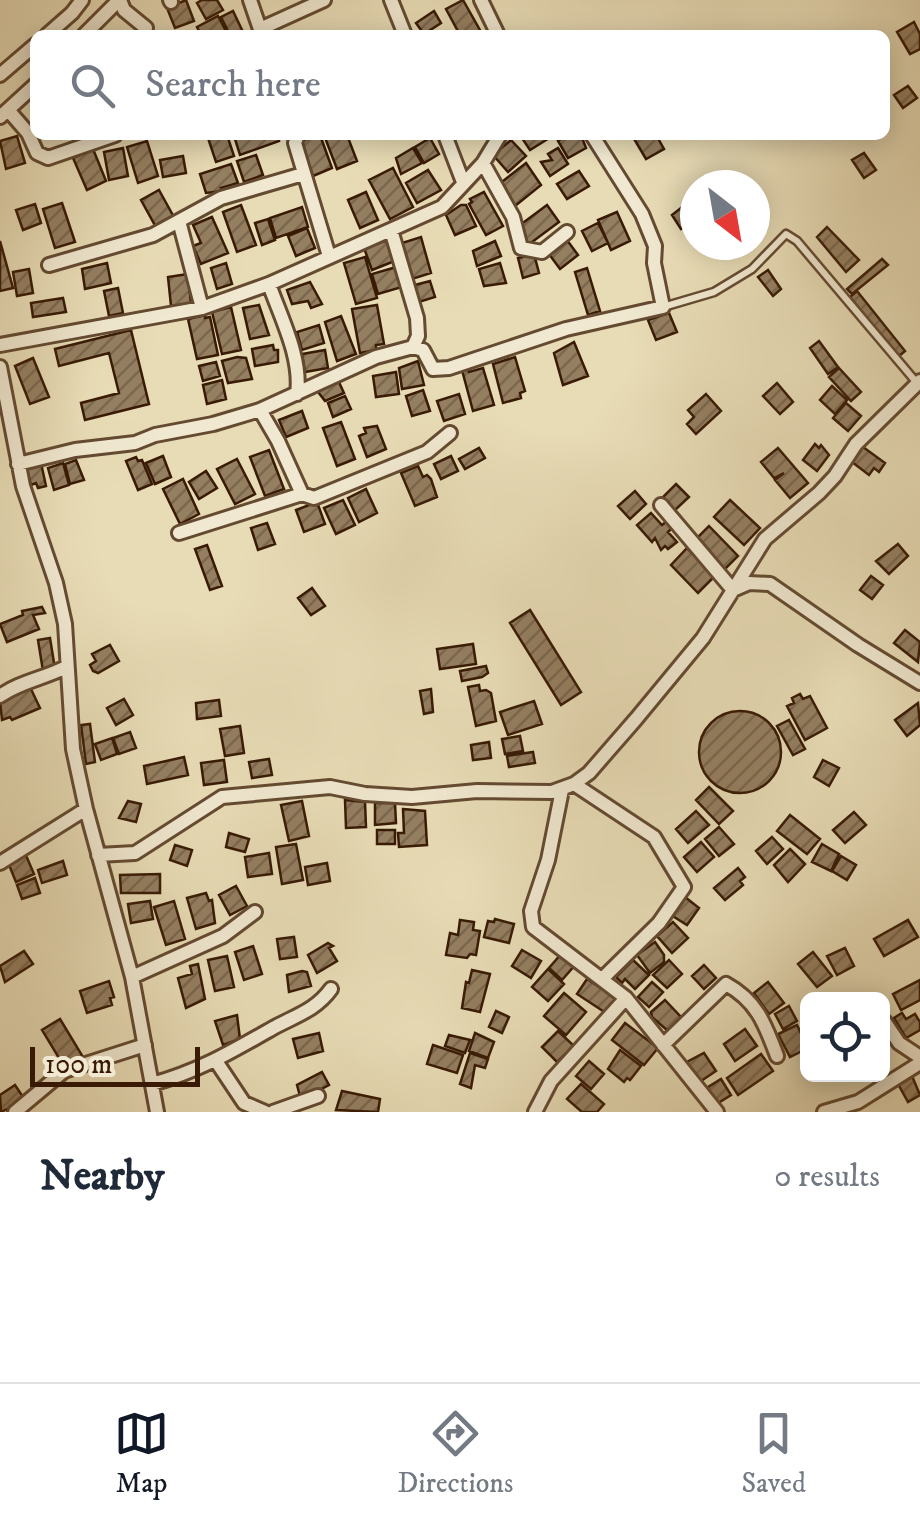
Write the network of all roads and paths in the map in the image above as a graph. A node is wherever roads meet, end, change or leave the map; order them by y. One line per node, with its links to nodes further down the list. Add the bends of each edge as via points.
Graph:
1 (82, 0): 8 (street)
2 (120, 0): 7 (street); 9 (street)
3 (250, 0): 10 (street)
4 (324, 0): 11 (street)
5 (391, 0): 12 (street)
6 (481, 0): 13 (street)
7 (146, 28)
8 (52, 30)
9 (89, 30)
10 (260, 30)
11 (265, 30)
12 (404, 30)
13 (496, 30)
14 (30, 49): 15 (street)
15 (0, 74)
16 (30, 90): 17 (street)
17 (5, 114): 18 (street)
18 (30, 137)
19 (31, 140): 20 (street, via 48,158)
20 (100, 140)
21 (296, 140): 26 (street)
22 (447, 140): 27 (street)
23 (497, 140): 25 (street)
24 (595, 140): 35 (street, via 655,246)
25 (483, 163): 27 (street); 30 (street, via 513,217 521,248 542,252)
26 (304, 174): 28 (street, via 221,198); 31 (street)
27 (463, 182): 29 (street, via 442,207)
28 (179, 221): 32 (street); 34 (street)
29 (391, 230): 31 (street); 37 (street, via 418,318)
30 (567, 232)
31 (328, 256): 33 (street)
32 (49, 265)
33 (269, 284): 34 (street); 40 (street)
34 (202, 308): 36 (street)
35 (663, 308): 37 (street, via 566,329 449,368 433,369); 39 (lane, via 714,292 752,269 786,234)
36 (0, 346)
37 (413, 347): 40 (street)
38 (0, 366): 42 (street)
39 (919, 382): 48 (street, via 856,444 835,476 765,539)
40 (298, 394): 41 (street)
41 (260, 410): 44 (street); 45 (street)
42 (6, 432): 44 (street)
43 (450, 433): 45 (street, via 427,452 326,495)
44 (18, 464): 49 (street, via 56,583)
45 (302, 494): 47 (street)
46 (661, 505): 48 (street)
47 (179, 533)
48 (733, 590): 50 (street, via 770,584); 52 (street, via 670,679)
49 (66, 667): 51 (street); 53 (street)
50 (920, 683)
51 (0, 696)
52 (568, 788): 54 (street, via 412,797 330,787 222,797 135,852); 58 (street, via 531,920); 58 (street, via 654,836 684,887 659,924)
53 (86, 810): 54 (street); 55 (street)
54 (98, 855): 57 (street)
55 (0, 862)
56 (255, 912): 57 (street, via 223,936)
57 (132, 977): 62 (street)
58 (602, 979): 60 (street)
59 (331, 989): 66 (street, via 320,1005)
60 (626, 998): 63 (street); 73 (street, via 551,1080)
61 (890, 1030): 65 (street)
62 (144, 1045): 67 (street); 69 (street, via 64,1071)
63 (663, 1045): 64 (street, via 726,984 762,1014); 74 (street)
64 (776, 1056)
65 (920, 1060): 75 (street, via 858,1102)
66 (216, 1061): 67 (street); 71 (street, via 244,1103)
67 (152, 1084): 70 (street)
68 (318, 1096): 72 (street)
69 (15, 1112)
70 (157, 1112)
71 (265, 1112)
72 (273, 1112)
73 (535, 1112)
74 (717, 1112)
75 (824, 1112)

